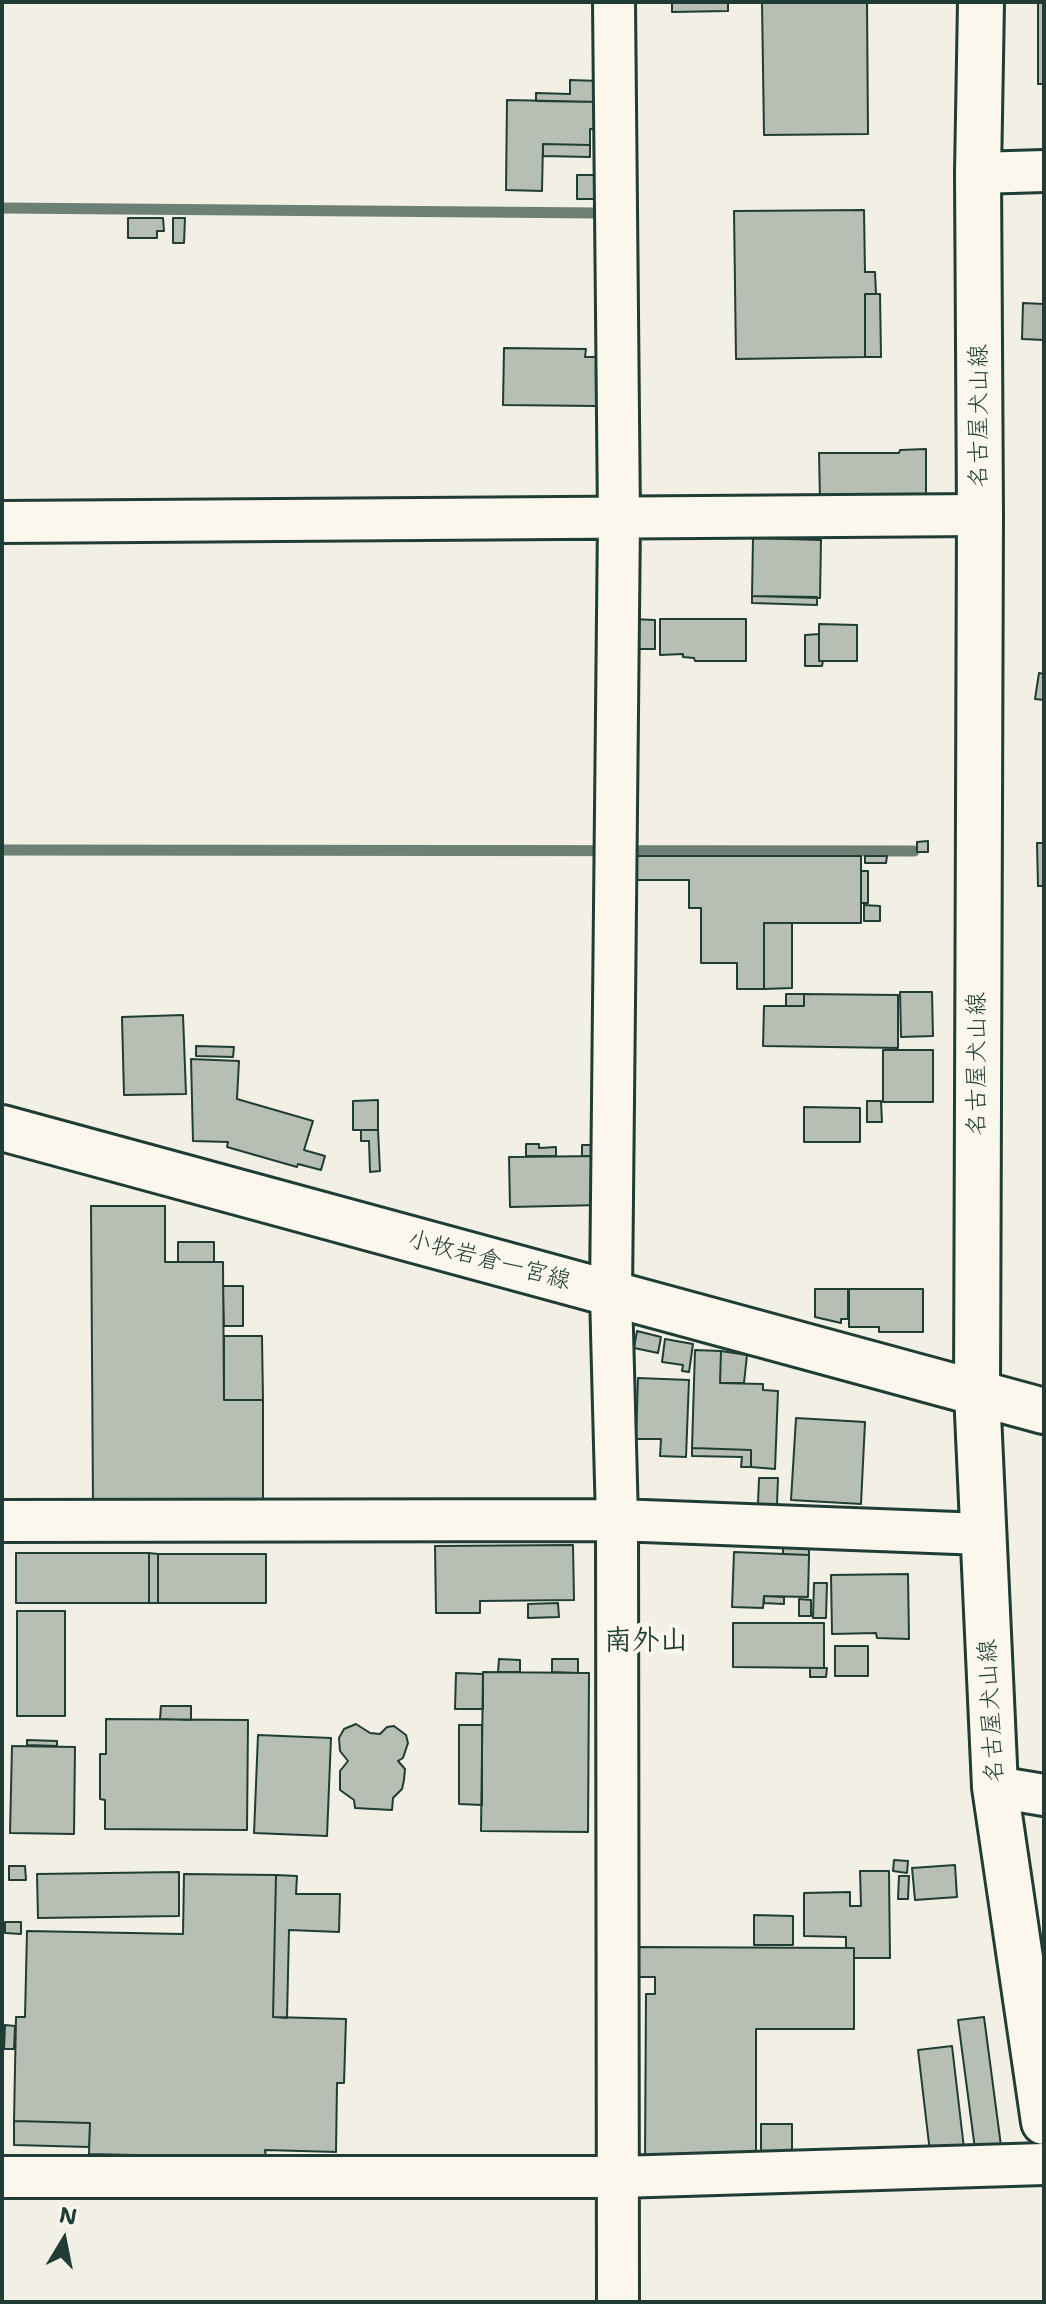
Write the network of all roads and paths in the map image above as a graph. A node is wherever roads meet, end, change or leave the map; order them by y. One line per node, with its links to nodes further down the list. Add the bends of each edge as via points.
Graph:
1 (614, 2): 6 (street)
2 (981, 2): 4 (main road, 名古屋犬山線)
3 (1044, 171): 4 (street)
4 (978, 173): 5 (main road, 名古屋犬山線)
5 (980, 515): 6 (street); 10 (main road, 名古屋犬山線)
6 (619, 519): 7 (street); 9 (street)
7 (2, 522)
8 (2, 1128): 9 (main road, 小牧岩倉一宮線)
9 (611, 1294): 10 (main road, 小牧岩倉一宮線); 12 (street)
10 (977, 1392): 11 (main road, 小牧岩倉一宮線); 14 (main road, 名古屋犬山線)
11 (1044, 1411)
12 (617, 1520): 13 (street); 14 (street); 20 (street)
13 (2, 1521)
14 (983, 1534): 15 (main road, 名古屋犬山線)
15 (995, 1787): 16 (street); 17 (main road, 名古屋犬山線)
16 (1044, 1795)
17 (1044, 2122)
18 (1044, 2164): 20 (street)
19 (2, 2177): 20 (street)
20 (619, 2177): 21 (street)
21 (618, 2302)

